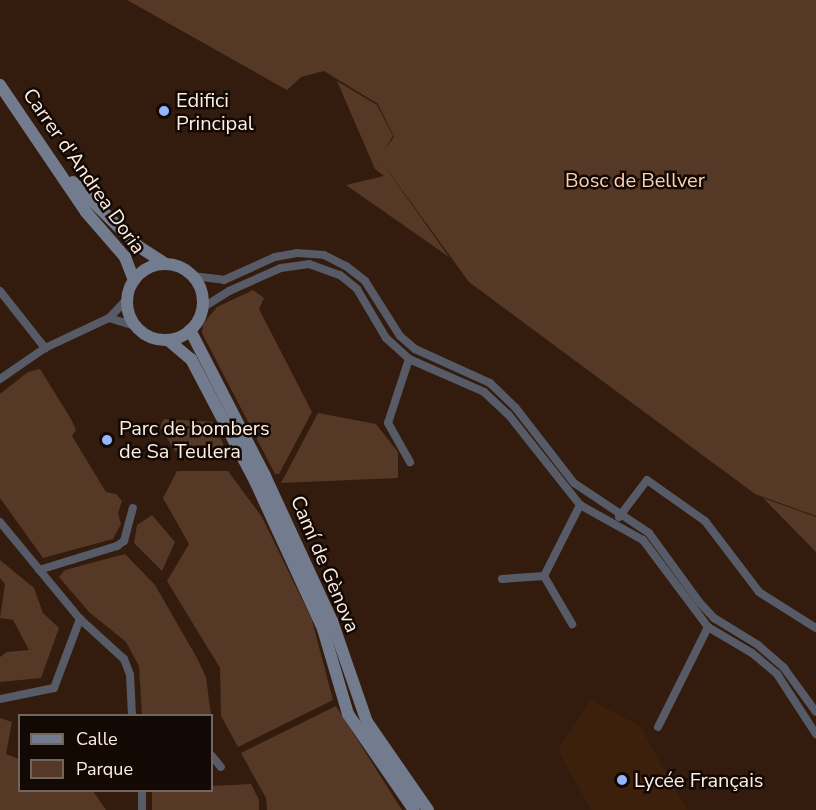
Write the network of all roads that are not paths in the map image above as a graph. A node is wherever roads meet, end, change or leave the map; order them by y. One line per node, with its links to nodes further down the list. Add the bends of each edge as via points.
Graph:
1 (0, 85): 2 (street, Carrer d'Andrea Doria)
2 (45, 153): 3 (street, via 138,246); 5 (street, Carrer d'Andrea Doria, via 86,212 114,241)
3 (166, 264): 4 (street); 5 (street, via 148,268)
4 (193, 276): 8 (street, via 202,296); 10 (street, via 224,280 275,257 311,252 346,266 364,281)
5 (134, 280): 7 (street)
6 (0, 291): 14 (street)
7 (128, 298): 9 (street); 11 (street)
8 (202, 308): 12 (street); 15 (street, via 228,291 281,268 321,266 357,289 386,338)
9 (109, 318): 11 (street); 14 (street)
10 (389, 322): 15 (street, via 389,331); 16 (street, via 415,350)
11 (136, 326): 13 (street, via 145,334)
12 (190, 330): 13 (street); 43 (street, Camí de Gènova, via 265,476 332,621 367,722)
13 (168, 340): 42 (street, Camí de Gènova, via 191,359 260,491 323,629 348,714)
14 (45, 348): 17 (street)
15 (409, 359): 16 (street, via 421,359 448,370); 18 (street, via 388,423); 20 (street, via 484,392 508,414)
16 (453, 367): 19 (street, via 490,382)
17 (0, 379)
18 (410, 462)
19 (563, 471): 20 (street); 22 (street, via 588,495)
20 (580, 505): 22 (street, via 596,506); 25 (street); 30 (street, via 643,540)
21 (133, 508): 24 (street, via 124,541 117,546)
22 (622, 516): 27 (street, via 650,533 666,551); 31 (street, via 647,480 705,521 759,592)
23 (0, 522): 24 (street)
24 (39, 570): 28 (street)
25 (544, 576): 26 (street); 29 (street)
26 (502, 579)
27 (688, 590): 30 (street); 32 (street, via 714,618)
28 (80, 619): 33 (street, via 54,688); 35 (street, via 124,659 130,675)
29 (572, 624)
30 (708, 627): 32 (street, via 724,629 746,643); 36 (street); 37 (street, via 777,674)
31 (816, 628)
32 (758, 645): 34 (street, via 784,668)
33 (0, 699)
34 (816, 712)
35 (132, 714)
36 (658, 727)
37 (816, 734)
38 (213, 757): 39 (street)
39 (221, 767)
40 (142, 792): 41 (street)
41 (142, 810)
42 (414, 810)
43 (428, 810)

